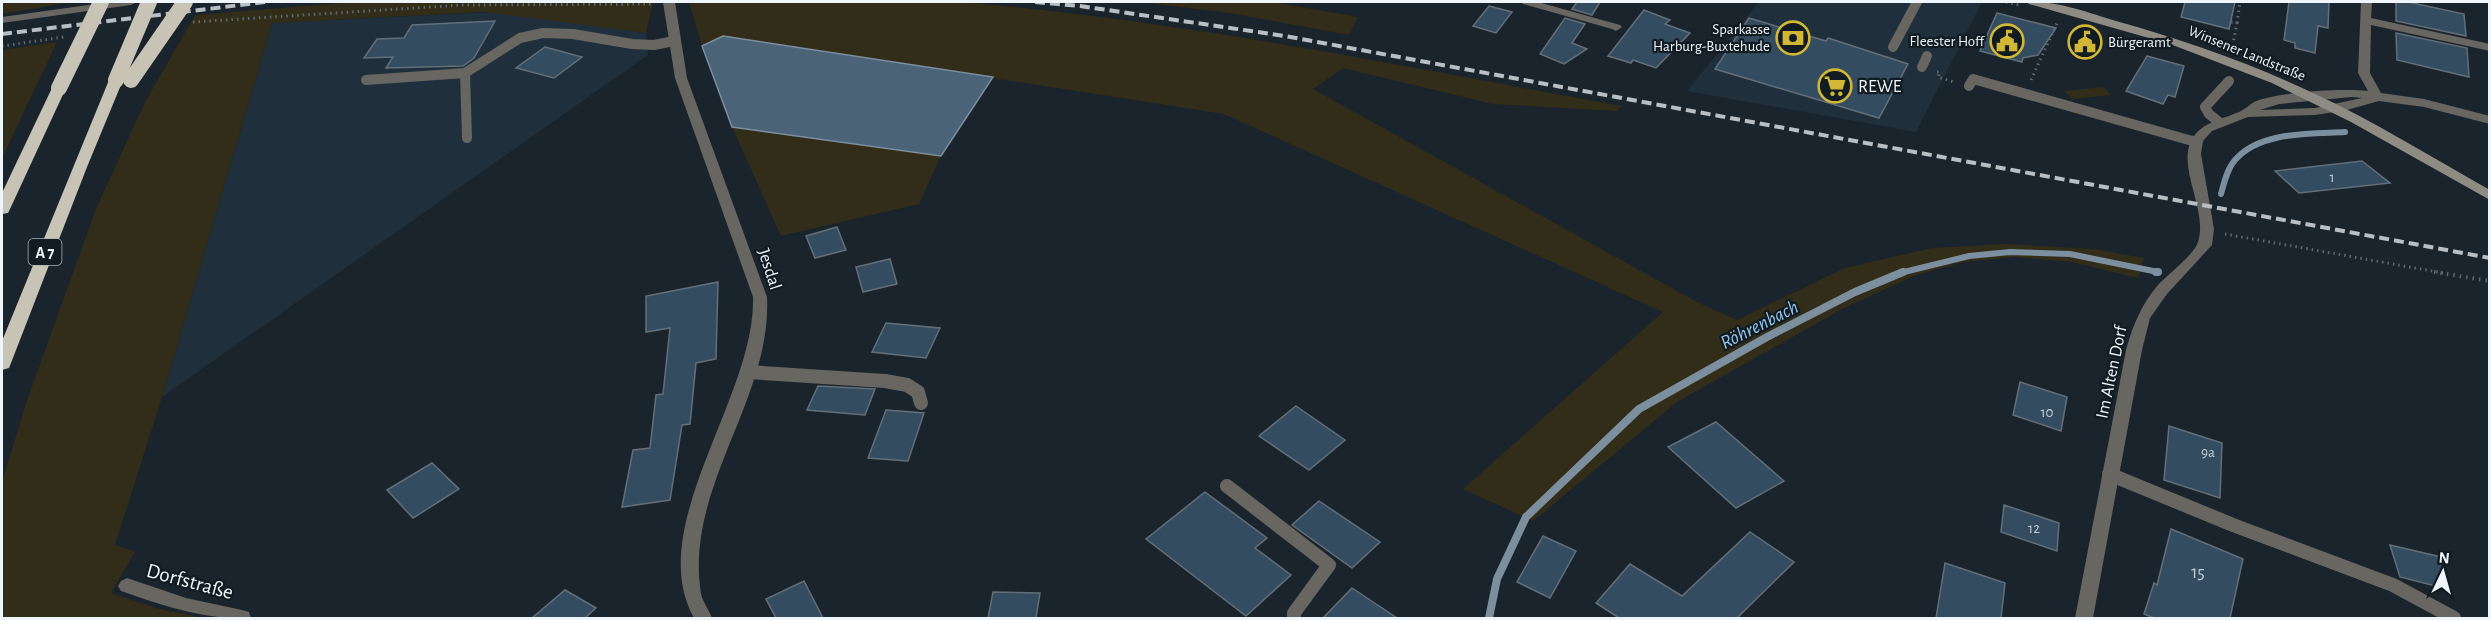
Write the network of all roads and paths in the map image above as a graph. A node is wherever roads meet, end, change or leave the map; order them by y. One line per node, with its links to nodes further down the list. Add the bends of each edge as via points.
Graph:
1 (101, 2): 41 (highway, bridge)
2 (131, 2): 12 (street)
3 (149, 2): 27 (highway, A 7, bridge)
4 (185, 2): 27 (highway, bridge)
5 (1527, 2): 17 (street)
6 (1917, 2): 21 (lane)
7 (2033, 2): 32 (street, Winsener Landstraße, via 2206,52)
8 (2240, 2): 16 (path)
9 (2366, 2): 13 (street)
10 (669, 3): 14 (path, via 462,5); 19 (street, Jesdal)
11 (2061, 15): 31 (path)
12 (2, 20)
13 (2365, 20): 22 (street); 33 (street, via 2364,73)
14 (190, 22)
15 (2230, 22): 16 (path)
16 (2237, 23): 23 (path)
17 (1616, 27)
18 (75, 36): 20 (path)
19 (674, 41): 26 (lane, via 647,45 537,33 514,41); 45 (street, Jesdal, via 681,78 760,297 757,347)
20 (2, 46)
21 (1893, 47)
22 (2490, 48)
23 (2230, 52)
24 (1927, 56): 25 (lane)
25 (1922, 67): 30 (path, via 1940,72 1938,77)
26 (465, 73): 28 (lane); 38 (lane)
27 (123, 80): 44 (highway, A 7, via 89,143)
28 (366, 80)
29 (2229, 81): 37 (lane, via 2205,107)
30 (1969, 86): 31 (lane, via 1973,79)
31 (2024, 93): 39 (lane)
32 (2310, 96): 33 (street, Winsener Landstraße, via 2352,93); 34 (street, Winsener Landstraße); 35 (street, via 2259,105)
33 (2377, 97): 34 (street, Winsener Landstraße); 36 (street, Winsener Landstraße, via 2424,103)
34 (2333, 108): 35 (street); 40 (street, Winsener Landstraße)
35 (2245, 114): 37 (street)
36 (2490, 120)
37 (2219, 122): 39 (street)
38 (467, 138)
39 (2196, 142): 42 (street, via 2194,163)
40 (2490, 196)
41 (2, 209)
42 (2207, 229): 43 (path, via 2249,240); 47 (street, Im Alten Dorf, via 2205,245 2162,291 2144,317)
43 (2490, 281)
44 (2, 363)
45 (747, 372): 46 (lane, via 885,381 907,385 918,392); 51 (street, Jesdal, via 702,497 690,547 692,596)
46 (921, 403)
47 (2109, 474): 53 (street, Im Alten Dorf); 54 (lane, via 2393,585)
48 (1227, 486): 52 (lane, via 1329,565)
49 (126, 586): 50 (street, Dorfstraße, via 186,606)
50 (242, 618)
51 (703, 618)
52 (1294, 618)
53 (2084, 618)
54 (2454, 618)

